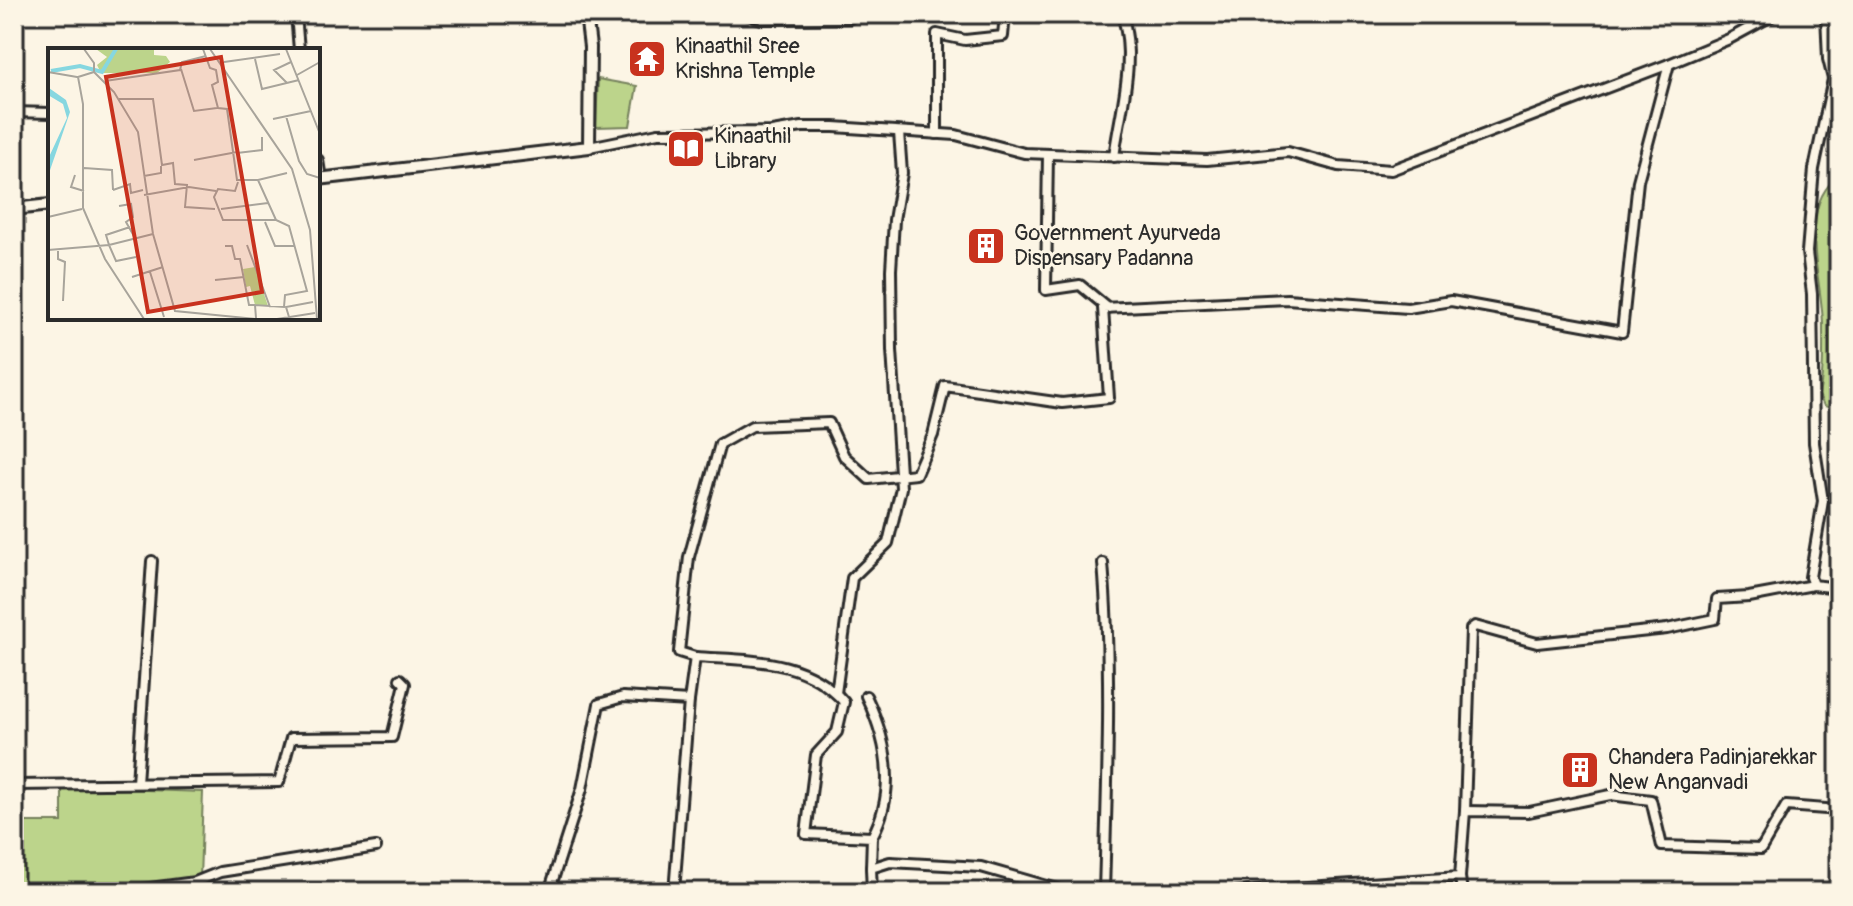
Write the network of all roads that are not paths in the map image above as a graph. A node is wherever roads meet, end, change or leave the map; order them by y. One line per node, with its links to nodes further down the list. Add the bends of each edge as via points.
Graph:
1 (296, 14): 9 (street)
2 (586, 14): 15 (main road)
3 (746, 14): 4 (street, via 762,19)
4 (854, 14)
5 (1005, 14): 14 (street, via 1003,36 965,40 937,34)
6 (1122, 14): 17 (street, via 1128,35 1127,80)
7 (1775, 14): 10 (street)
8 (1826, 14): 25 (street, via 1833,79 1814,169 1807,252 1814,443 1823,501 1812,559)
9 (299, 48)
10 (1669, 64): 17 (street, via 1391,170 1338,166 1288,152 1207,160); 21 (street, via 1638,181 1622,332 1451,301 1408,308 1287,299)
11 (14, 112): 12 (street)
12 (48, 113)
13 (899, 132): 14 (street); 15 (street, via 802,127 658,133); 22 (street, via 902,173 891,270)
14 (937, 134): 16 (street, via 1008,151)
15 (589, 147): 18 (main road)
16 (1048, 154): 17 (street); 21 (street, via 1046,290 1080,285)
17 (1114, 157)
18 (320, 179)
19 (48, 205): 20 (main road)
20 (14, 209)
21 (1108, 308): 22 (street, via 1103,308 1109,398 1062,403 945,386 916,474)
22 (901, 475): 27 (street, via 869,479 844,456 829,423 752,426 720,444 689,557 679,652); 29 (street, via 888,543 852,578)
23 (152, 561): 32 (street)
24 (1103, 563): 46 (street, via 1109,762)
25 (1813, 585): 26 (street); 35 (street, via 1717,599 1715,619 1667,629 1537,643 1475,626)
26 (1839, 588)
27 (695, 657): 29 (street, via 793,666); 31 (street)
28 (400, 679): 32 (street, via 405,684 404,701 392,737 291,738 279,782)
29 (836, 693): 36 (street, via 844,702 837,732 816,755 806,834)
30 (866, 696): 36 (street, via 882,732 888,780 885,810)
31 (689, 701): 42 (street, via 623,697 599,704 582,789); 43 (street)
32 (137, 783): 33 (street)
33 (14, 785)
34 (1839, 810): 35 (street, via 1786,806 1761,849 1662,846 1651,800 1610,795 1529,812)
35 (1465, 811): 39 (street)
36 (872, 837): 38 (street)
37 (376, 847): 41 (street)
38 (871, 868): 44 (street); 45 (street, via 890,862 981,867)
39 (1460, 877): 47 (street); 48 (street)
40 (102, 892): 41 (street)
41 (118, 892)
42 (549, 892)
43 (674, 892)
44 (872, 892)
45 (1068, 892)
46 (1104, 892)
47 (1232, 892)
48 (1462, 892)

